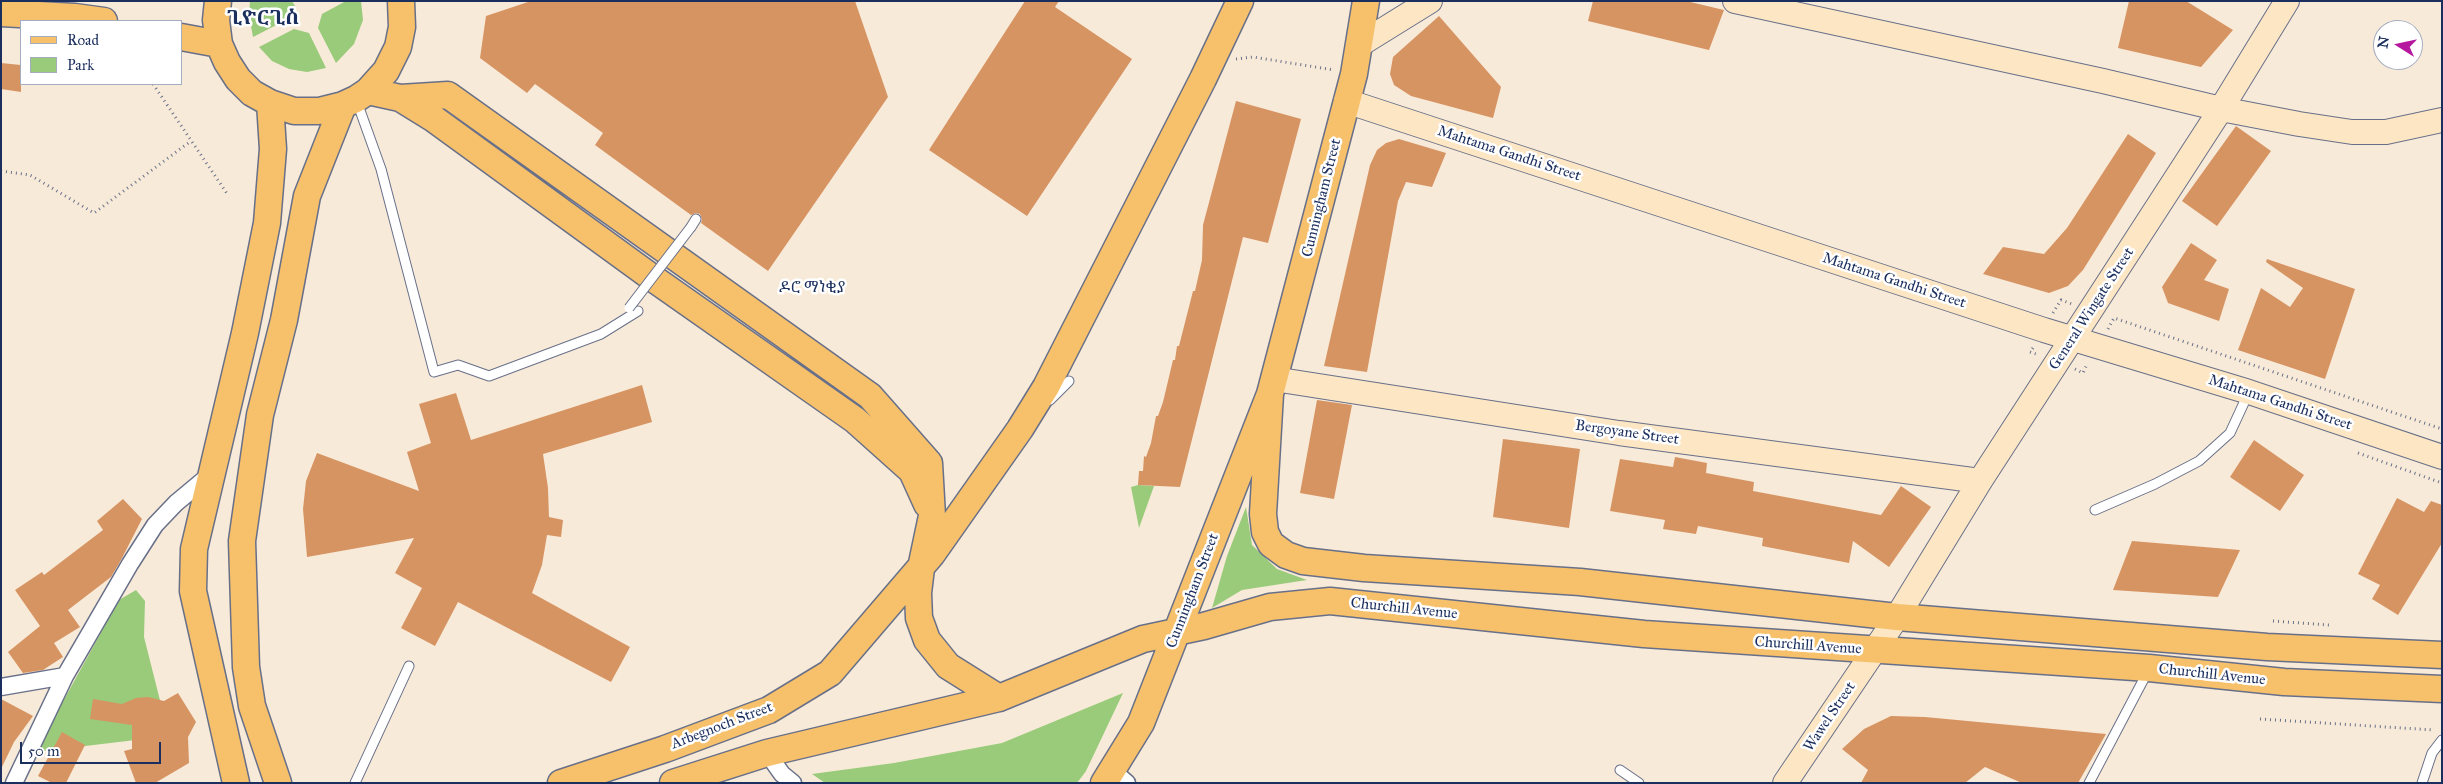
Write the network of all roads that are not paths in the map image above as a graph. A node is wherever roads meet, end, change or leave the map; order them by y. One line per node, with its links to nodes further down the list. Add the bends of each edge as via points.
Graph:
1 (218, 1): 11 (main road)
2 (400, 1): 13 (main road, via 402,27 398,47 386,71)
3 (1240, 1): 25 (main road, Arbegnoch Street, via 1046,387)
4 (1366, 1): 12 (main road, Cunningham Street)
5 (1430, 1): 12 (main road)
6 (1735, 1): 16 (main road)
7 (2288, 1): 16 (main road, General Wingate Street)
8 (1, 13): 9 (main road)
9 (97, 20)
10 (182, 37): 11 (main road)
11 (219, 44): 15 (main road, via 238,79 252,93)
12 (1359, 45): 14 (main road, Cunningham Street)
13 (356, 98): 15 (main road, via 319,111 294,111); 20 (lane, via 381,169 434,372 458,366 489,376 601,334); 30 (main road, via 400,98 434,119 854,420 912,471 932,516); 45 (main road, via 308,196 284,320 260,415 242,541 246,667 252,706)
14 (1346, 101): 21 (main road, Mahtama Gandhi Street); 23 (main road, Cunningham Street)
15 (270, 103): 27 (main road, via 273,150 267,223)
16 (2221, 109): 17 (main road, via 2352,132 2386,132); 21 (main road, General Wingate Street)
17 (2442, 120)
18 (694, 223): 19 (lane, bridge)
19 (629, 308)
20 (638, 311)
21 (2072, 339): 24 (main road, Mahtama Gandhi Street); 28 (main road, General Wingate Street)
22 (1069, 381): 25 (lane)
23 (1272, 386): 28 (main road, Bergoyane Street); 31 (main road, Cunningham Street, via 1263,514 1265,532 1271,544 1286,555 1303,561 1355,567 1580,582); 32 (main road, Cunningham Street)
24 (2249, 392): 26 (main road, Mahtama Gandhi Street); 29 (lane, via 2230,433 2200,461)
25 (1020, 429): 30 (main road, Arbegnoch Street)
26 (2442, 458)
27 (212, 472): 37 (street, via 155,525); 44 (main road, via 194,549 193,591)
28 (1980, 481): 31 (main road, General Wingate Street)
29 (2095, 510)
30 (921, 568): 40 (main road, via 919,618 927,640 948,666); 47 (main road, Arbegnoch Street, via 830,673 822,678 769,710)
31 (1897, 617): 33 (main road, Wawel Street); 34 (main road, via 2267,647)
32 (1178, 631): 33 (main road, Churchill Avenue, via 1270,607 1330,601 1574,628); 40 (main road, Churchill Avenue, via 1143,639); 46 (main road, Cunningham Street, via 1141,723)
33 (1875, 650): 36 (main road, Churchill Avenue); 53 (main road, Wawel Street)
34 (2442, 655)
35 (409, 666): 49 (lane)
36 (2149, 668): 39 (main road, Churchill Avenue, via 2284,682); 54 (lane)
37 (65, 676): 38 (street); 48 (street)
38 (1, 687)
39 (2442, 689)
40 (999, 698): 42 (main road)
41 (2442, 740): 55 (lane, via 2432,753)
42 (767, 753): 50 (main road); 51 (street)
43 (1620, 770): 52 (lane)
44 (233, 775)
45 (280, 779)
46 (1114, 779)
47 (578, 780)
48 (14, 783)
49 (355, 783)
50 (673, 783)
51 (793, 783)
52 (1639, 783)
53 (1786, 783)
54 (2089, 783)
55 (2422, 783)

